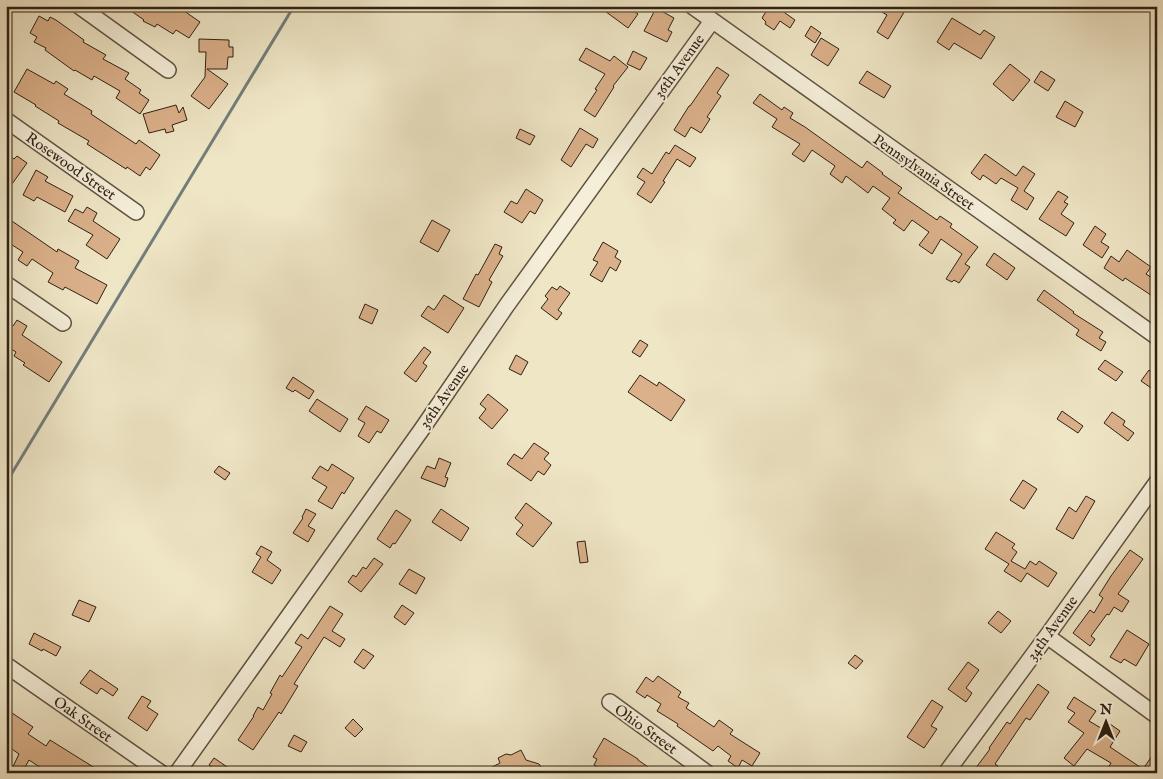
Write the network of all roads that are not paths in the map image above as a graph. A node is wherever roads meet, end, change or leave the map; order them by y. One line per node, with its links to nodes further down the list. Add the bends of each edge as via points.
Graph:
1 (79, 6): 4 (street)
2 (692, 6): 3 (street, Pennsylvania Street)
3 (712, 20): 9 (street, Pennsylvania Street); 16 (street, 36th Avenue)
4 (168, 70)
5 (6, 120): 6 (street, Rosewood Street)
6 (136, 212)
7 (6, 284): 8 (street)
8 (62, 323)
9 (1157, 337)
10 (1157, 482): 11 (street, 34th Avenue)
11 (1047, 636): 14 (street); 18 (street, 34th Avenue)
12 (6, 665): 15 (street, Oak Street)
13 (610, 702): 17 (street, Ohio Street)
14 (1157, 716)
15 (160, 773)
16 (178, 773)
17 (707, 773)
18 (946, 773)

